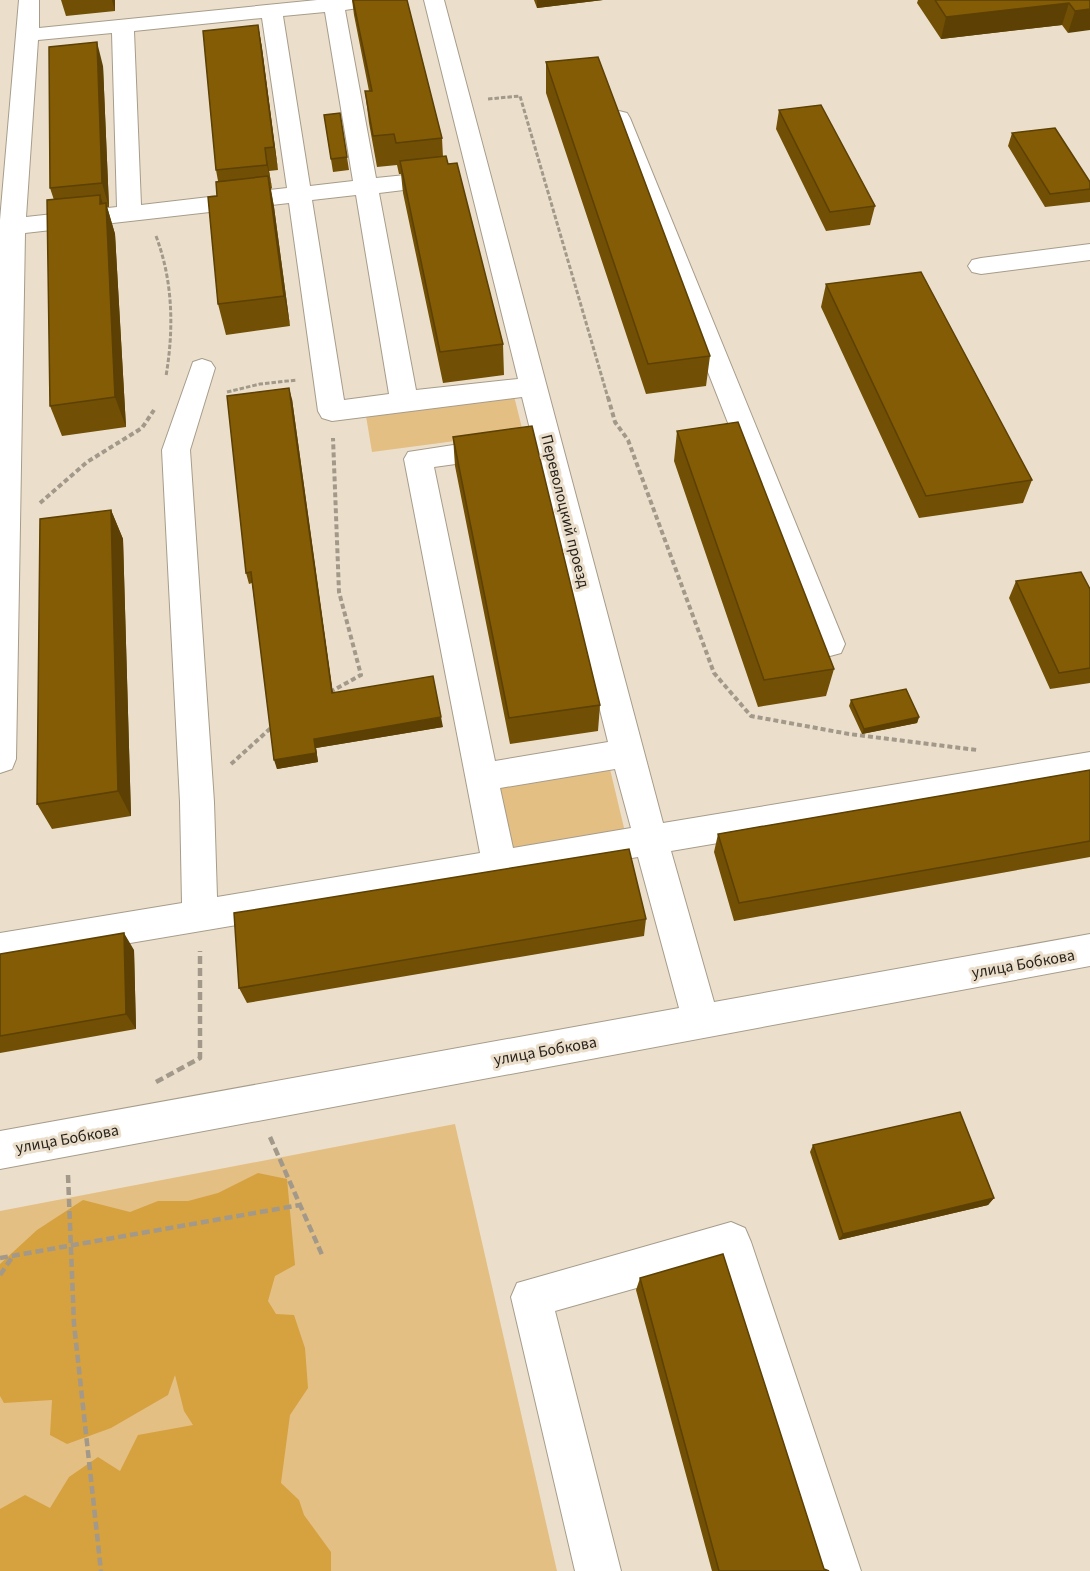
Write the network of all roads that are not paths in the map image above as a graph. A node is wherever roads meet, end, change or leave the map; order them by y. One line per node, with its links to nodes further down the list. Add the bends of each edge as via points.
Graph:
1 (29, 0): 7 (street)
2 (377, 0): 4 (street)
3 (434, 0): 9 (street, Переволоцкий проезд)
4 (333, 2): 5 (street); 10 (street)
5 (272, 11): 6 (street); 11 (street)
6 (123, 26): 7 (street); 12 (street)
7 (28, 35): 13 (street)
8 (617, 110): 20 (street)
9 (479, 175): 10 (street); 17 (street, Переволоцкий проезд)
10 (366, 187): 11 (street); 18 (street)
11 (300, 195): 12 (street); 18 (street, via 332,411)
12 (138, 212): 13 (street)
13 (7, 227): 22 (street, via 6,539)
14 (1090, 252): 15 (street)
15 (981, 266)
16 (202, 368): 27 (street, via 176,450)
17 (534, 386): 18 (street); 19 (street, Переволоцкий проезд)
18 (404, 401)
19 (548, 441): 21 (street, Переволоцкий проезд); 24 (street, via 418,459)
20 (830, 644)
21 (627, 753): 24 (street); 25 (street, Переволоцкий проезд)
22 (0, 759)
23 (1090, 766): 25 (street)
24 (481, 777): 26 (street)
25 (653, 839): 26 (street); 30 (street, Переволоцкий проезд)
26 (499, 866): 27 (street)
27 (200, 916): 28 (street)
28 (0, 950)
29 (1090, 951): 30 (street, улица Бобкова)
30 (701, 1022): 31 (street, улица Бобкова)
31 (0, 1150)
32 (598, 1571): 33 (street, via 531,1297 731,1242)
33 (837, 1571)

